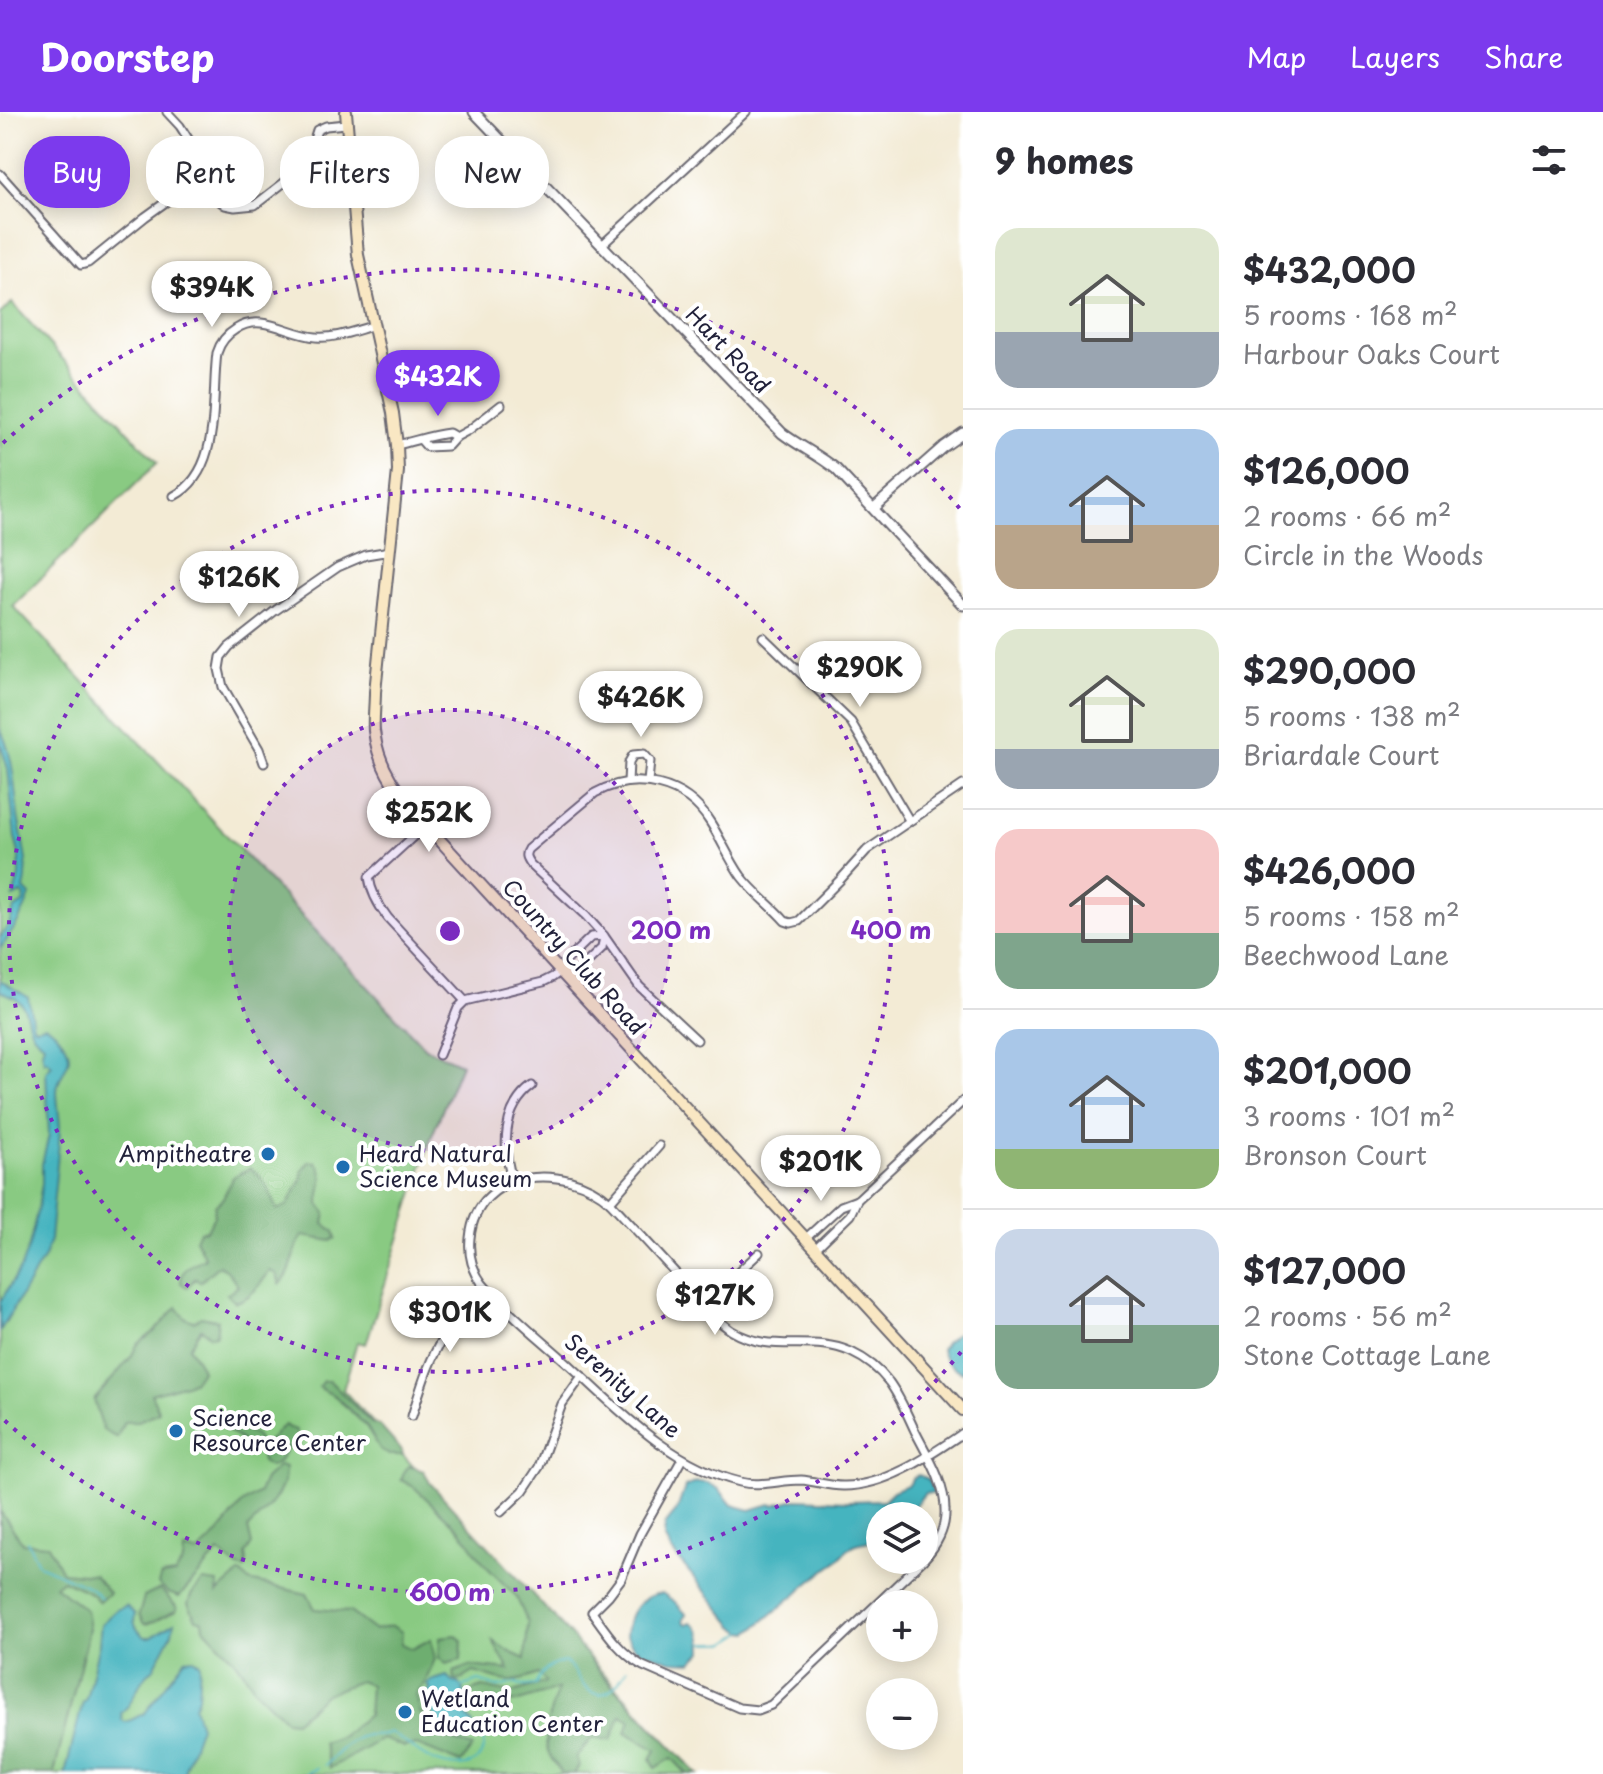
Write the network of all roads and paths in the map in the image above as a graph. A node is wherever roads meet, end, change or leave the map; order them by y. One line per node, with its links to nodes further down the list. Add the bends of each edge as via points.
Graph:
1 (167, 112): 5 (street)
2 (474, 112): 9 (street, Hart Road)
3 (746, 112): 9 (street)
4 (346, 118): 7 (street, via 317,130 302,167); 10 (main road, Country Club Road, via 358,255)
5 (186, 136)
6 (0, 174): 8 (street, via 81,265)
7 (264, 200)
8 (158, 208)
9 (602, 245): 15 (street, Hart Road, via 782,433 827,462)
10 (372, 326): 13 (main road, Country Club Road); 14 (street, via 315,337 259,322 242,325 227,336 217,353 208,447 190,483)
11 (501, 405): 13 (street, via 448,446 427,447 421,440)
12 (963, 433): 15 (street)
13 (397, 445): 16 (main road, Country Club Road)
14 (174, 496)
15 (874, 508): 17 (street, Hart Road)
16 (390, 551): 19 (street, via 338,567 221,657 223,687); 24 (main road, Country Club Road, via 374,729 379,760 394,788)
17 (963, 605)
18 (763, 637): 23 (street, via 851,722)
19 (264, 763)
20 (628, 782): 21 (street); 21 (street, via 633,755 644,754 650,761); 25 (street, via 595,793 525,853)
21 (648, 782): 23 (street, via 677,790 698,806 749,885 791,923 816,905 867,850)
22 (963, 785): 23 (street)
23 (909, 820)
24 (426, 825): 26 (main road, Country Club Road); 27 (street, via 369,877 388,918)
25 (604, 936): 26 (street, via 591,937 566,961); 26 (street, via 602,948 576,973); 28 (street, via 639,986)
26 (562, 973): 27 (street); 36 (main road, Country Club Road)
27 (465, 1001): 29 (street)
28 (697, 1040)
29 (439, 1055)
30 (532, 1086): 33 (street, via 518,1099 507,1129 505,1151)
31 (963, 1101): 34 (street)
32 (659, 1146): 35 (street)
33 (513, 1182): 35 (street, via 538,1176 566,1179); 39 (street, Serenity Lane, via 487,1198 472,1226 471,1258)
34 (857, 1200): 36 (street, via 841,1206); 37 (street, via 850,1215)
35 (610, 1202): 40 (street)
36 (805, 1239): 37 (main road, Country Club Road)
37 (815, 1249): 42 (main road, Country Club Road)
38 (759, 1253): 40 (street)
39 (487, 1289): 41 (street, Serenity Lane); 43 (street, via 441,1339)
40 (704, 1304): 45 (street, via 729,1328 753,1340 829,1345 865,1359 893,1387)
41 (582, 1376): 46 (street, Serenity Lane); 47 (street, via 558,1412 536,1473)
42 (963, 1410)
43 (412, 1416)
44 (963, 1433): 45 (street, Serenity Lane)
45 (928, 1457): 46 (street, Serenity Lane, via 857,1486 801,1480 743,1483); 48 (street, via 941,1485 945,1513)
46 (682, 1459): 49 (street, via 621,1579 592,1612 617,1646 638,1663 734,1706 758,1710 775,1702)
47 (501, 1512)
48 (938, 1541)
49 (909, 1574)

